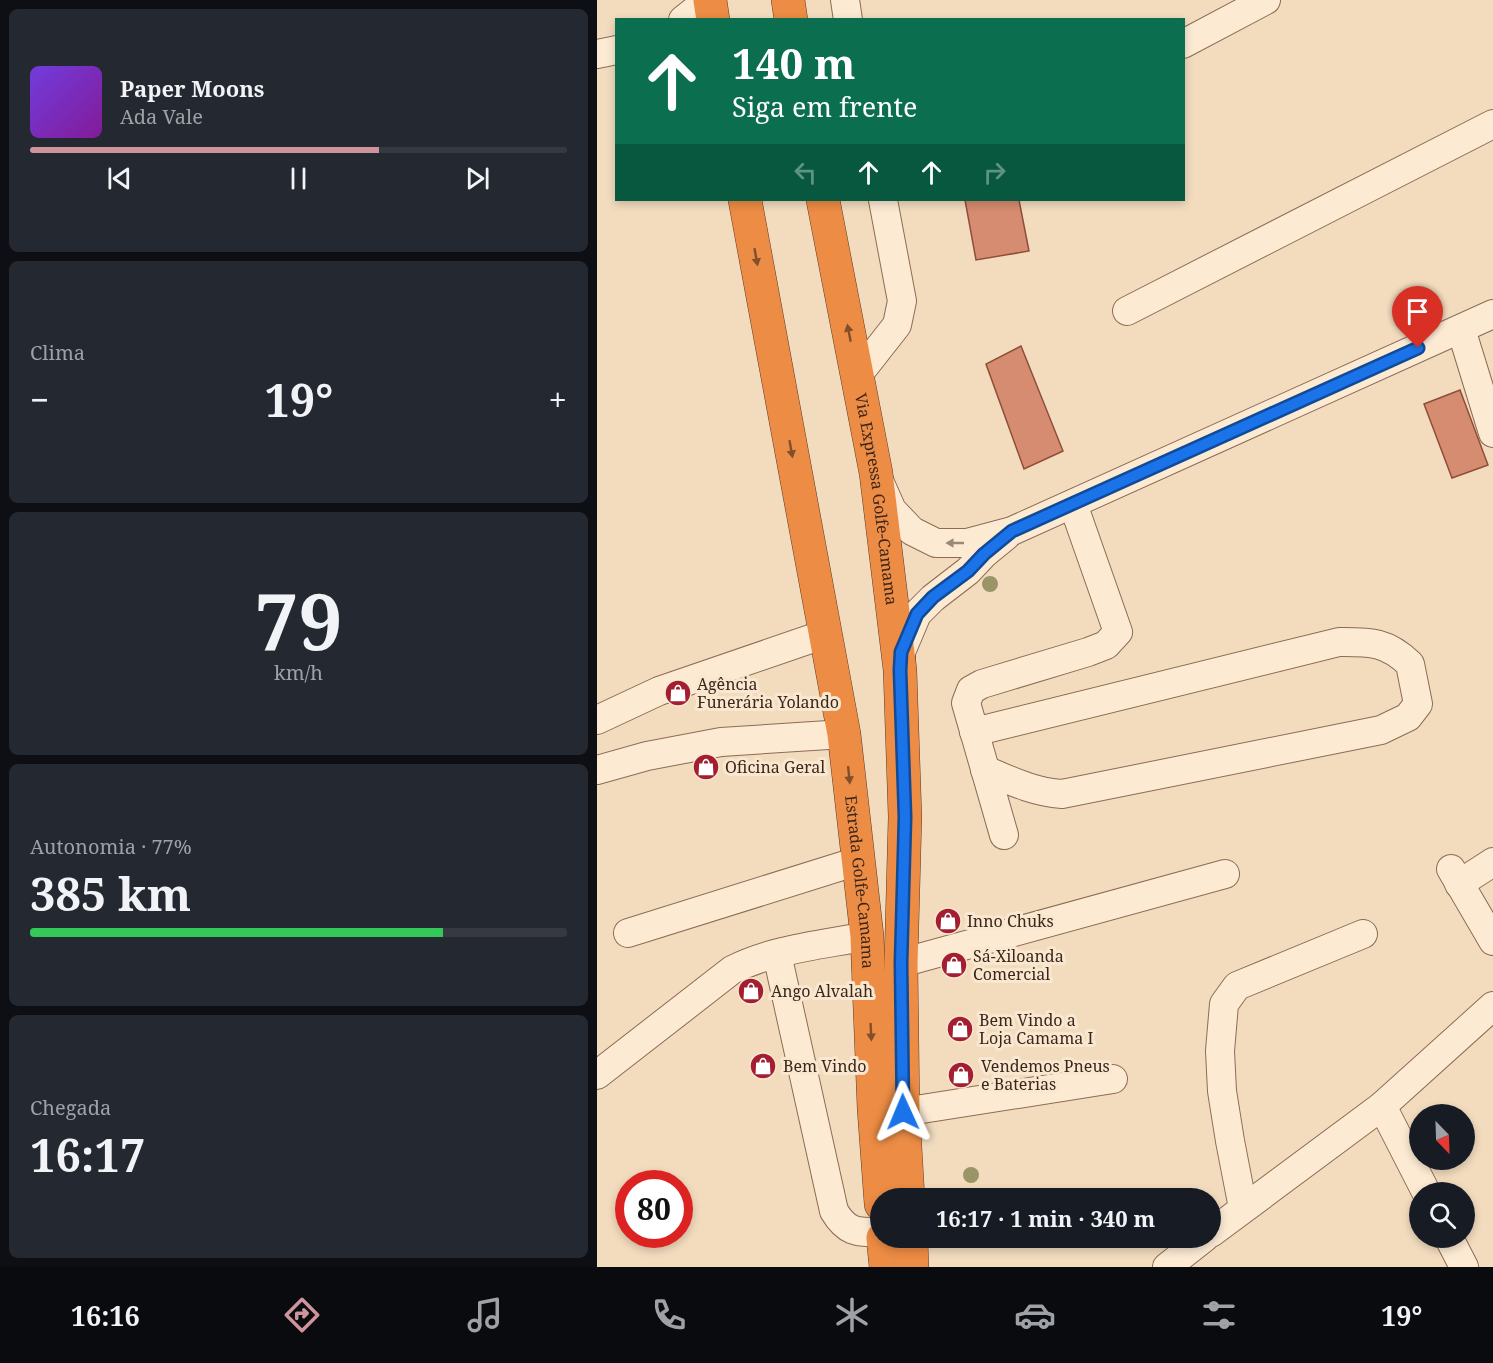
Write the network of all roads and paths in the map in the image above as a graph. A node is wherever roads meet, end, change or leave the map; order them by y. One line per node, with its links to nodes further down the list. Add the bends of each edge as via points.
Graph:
1 (709, 0): 5 (street); 6 (highway)
2 (788, 0): 7 (highway)
3 (845, 0): 8 (street)
4 (1266, 0): 9 (street)
5 (686, 18)
6 (713, 18)
7 (791, 18)
8 (848, 18)
9 (1185, 43)
10 (615, 50): 11 (street)
11 (597, 54)
12 (1493, 124): 16 (street)
13 (745, 201): 24 (highway, one-way to 24)
14 (823, 201): 19 (highway, Via Expressa Golfe-Camama, one-way to 14)
15 (883, 201): 19 (street, via 902,301 897,325)
16 (1127, 311)
17 (1493, 314): 18 (street)
18 (1461, 329): 20 (street); 22 (street)
19 (857, 376): 21 (highway, Via Expressa Golfe-Camama)
20 (1493, 433)
21 (876, 473): 23 (street, one-way to 21, via 967,543 936,543 912,531 892,510); 25 (highway, Via Expressa Golfe-Camama)
22 (1073, 504): 23 (street); 27 (street, via 1119,632 1106,645 971,690 966,703)
23 (1012, 531): 25 (street, via 917,614 901,652)
24 (825, 634): 26 (street, via 659,691); 28 (highway, Estrada Golfe-Camama)
25 (900, 670): 40 (highway, Via Expressa Golfe-Camama, via 905,817)
26 (597, 720)
27 (974, 732): 30 (street); 30 (street, via 1338,642 1387,646 1410,664 1418,704 1408,717 1381,730 1062,794 1021,786)
28 (844, 734): 29 (street, via 721,741); 32 (highway, Estrada Golfe-Camama, one-way to 32)
29 (597, 770)
30 (985, 770): 31 (street)
31 (1004, 835)
32 (858, 861): 35 (street); 37 (highway, Estrada Golfe-Camama)
33 (1493, 862): 38 (street, via 1455,876)
34 (1225, 874): 40 (street)
35 (628, 933)
36 (1363, 933): 49 (street, via 1237,986 1224,1004 1219,1051 1222,1091)
37 (867, 936): 39 (street); 47 (highway, Estrada Golfe-Camama, one-way to 47)
38 (1493, 941)
39 (777, 954): 42 (street, via 732,970); 51 (street, via 834,1211 839,1221 854,1232)
40 (901, 963): 45 (highway, Via Expressa Golfe-Camama)
41 (1493, 1006): 44 (street)
42 (597, 1075)
43 (1113, 1078): 45 (street)
44 (1382, 1106): 46 (street); 49 (street)
45 (903, 1112): 48 (highway, Via Expressa Golfe-Camama)
46 (1421, 1182)
47 (880, 1188)
48 (907, 1188)
49 (1243, 1208): 50 (street)
50 (1221, 1225)
51 (870, 1233)
52 (884, 1248): 55 (highway)
53 (911, 1248): 56 (highway)
54 (1454, 1248): 57 (street)
55 (886, 1267)
56 (912, 1267)
57 (1464, 1267)

